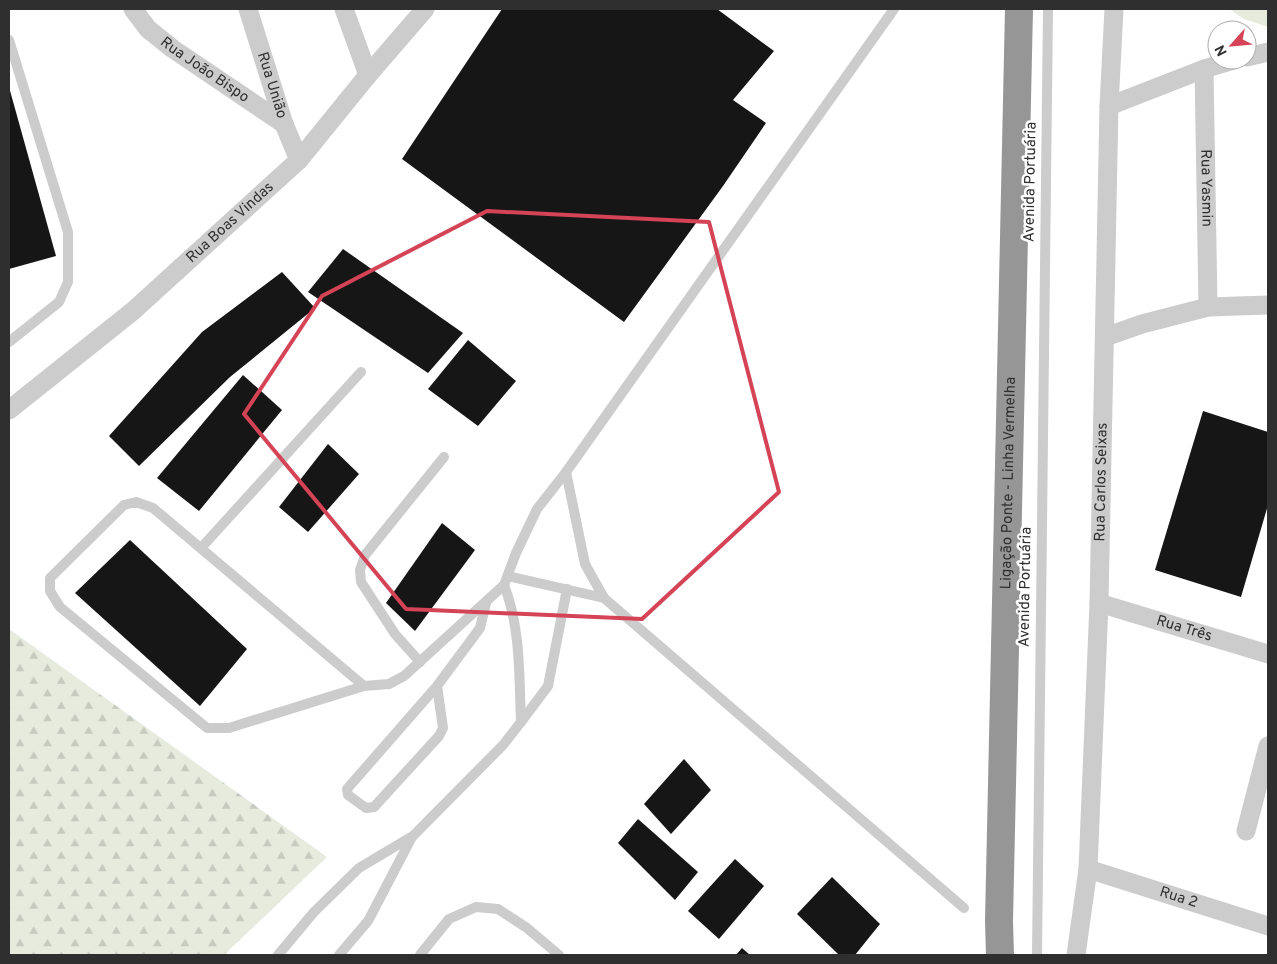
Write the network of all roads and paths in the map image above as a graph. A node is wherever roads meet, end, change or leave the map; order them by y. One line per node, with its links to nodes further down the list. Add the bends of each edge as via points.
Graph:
1 (133, 9): 14 (street, Rua João Bispo, via 148,29 173,49)
2 (248, 9): 14 (street, Rua União)
3 (344, 9): 12 (street)
4 (425, 9): 12 (street, Rua Boas Vindas)
5 (894, 9): 23 (lane)
6 (1020, 9): 45 (highway, Ligação Ponte - Linha Vermelha)
7 (1048, 9): 46 (lane, Avenida Portuária)
8 (1114, 9): 13 (street, Rua Carlos Seixas)
9 (9, 40): 19 (lane, via 68,232 68,282 59,302)
10 (1207, 68): 11 (street)
11 (1204, 69): 13 (street); 17 (street, Rua Yasmin)
12 (368, 75): 15 (street, Rua Boas Vindas)
13 (1109, 106): 18 (street, Rua Carlos Seixas)
14 (284, 124): 15 (street, Rua União)
15 (300, 160): 21 (street, Rua Boas Vindas, via 133,310)
16 (1268, 305): 17 (street)
17 (1208, 307): 18 (street, via 1142,324)
18 (1105, 338): 29 (street, Rua Carlos Seixas)
19 (9, 342)
20 (362, 372): 24 (lane)
21 (9, 410)
22 (444, 457): 31 (lane, via 365,555 360,570 361,582 396,634)
23 (566, 472): 25 (lane, via 537,509); 27 (lane, via 585,564)
24 (201, 548): 32 (lane); 32 (lane, via 153,508 136,502 124,505 50,578 50,591 60,607 207,728 229,728)
25 (506, 580): 26 (lane); 28 (lane); 34 (lane, via 520,666)
26 (567, 589): 27 (lane); 34 (lane, via 548,686)
27 (604, 598): 39 (lane)
28 (486, 602): 31 (lane); 33 (lane, via 480,628)
29 (1099, 603): 30 (street, Rua Três); 38 (street, Rua Carlos Seixas)
30 (1268, 654)
31 (420, 662): 32 (lane, via 389,684)
32 (364, 686)
33 (437, 686): 33 (lane, via 347,788 348,794 366,808 374,807 439,736 443,728)
34 (521, 722): 37 (lane, via 503,745)
35 (1268, 746): 36 (street)
36 (1246, 831)
37 (412, 837): 41 (lane, via 360,868 314,912); 42 (lane, via 368,921)
38 (1088, 869): 40 (street, Rua 2); 47 (street, Rua Carlos Seixas)
39 (964, 908)
40 (1268, 926)
41 (278, 955)
42 (339, 955)
43 (420, 955): 44 (lane, via 449,919 476,907 498,909)
44 (559, 955)
45 (1000, 955)
46 (1037, 955)
47 (1076, 955)

